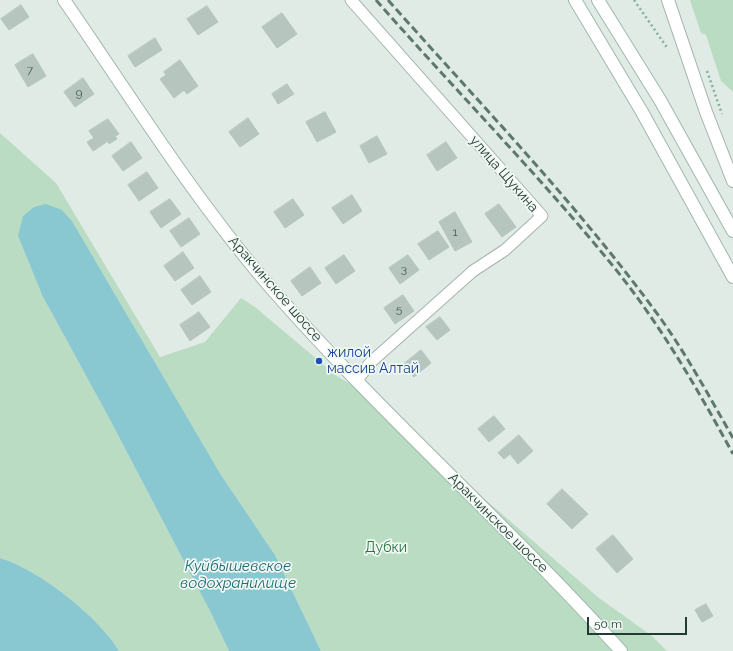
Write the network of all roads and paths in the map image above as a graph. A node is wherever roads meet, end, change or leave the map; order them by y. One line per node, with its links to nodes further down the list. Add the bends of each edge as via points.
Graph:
1 (64, 0): 13 (main road, Аракчинское шоссе, via 212,215 265,281)
2 (351, 0): 13 (street, улица Щукина, via 542,216 505,250 473,271 371,362)
3 (575, 0): 12 (main road, via 642,112)
4 (598, 0): 11 (main road, via 660,100)
5 (634, 0): 7 (path)
6 (668, 0): 10 (main road, via 711,126)
7 (668, 49)
8 (706, 69): 9 (path)
9 (723, 118)
10 (733, 181)
11 (733, 231)
12 (733, 277)
13 (357, 380): 14 (main road, Аракчинское шоссе, via 584,609)
14 (622, 651)

